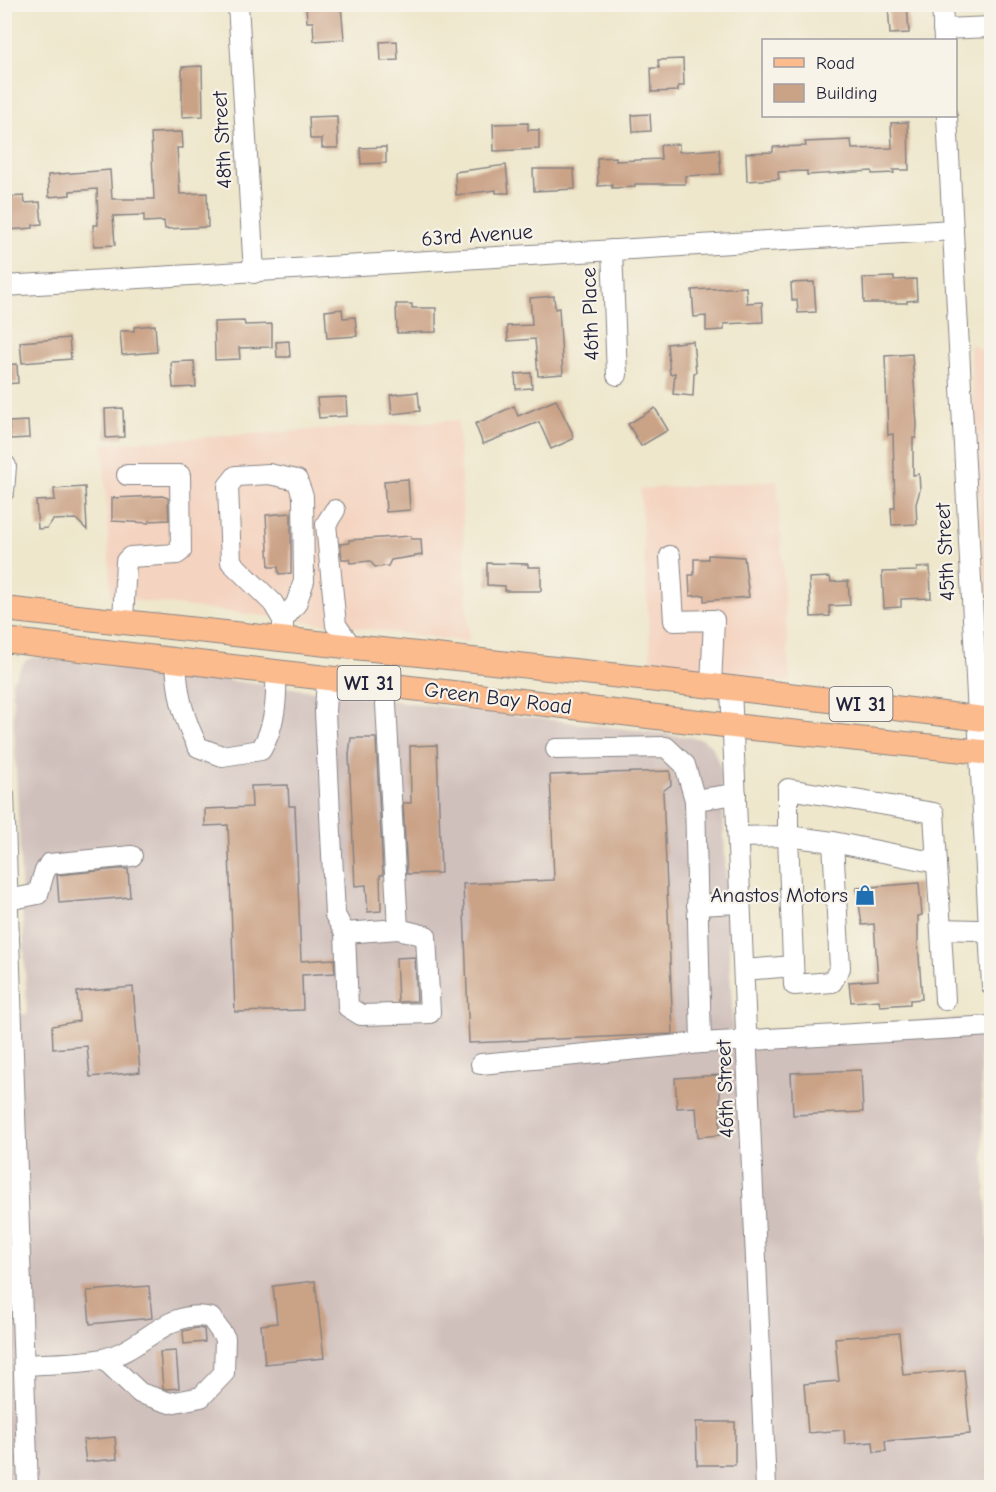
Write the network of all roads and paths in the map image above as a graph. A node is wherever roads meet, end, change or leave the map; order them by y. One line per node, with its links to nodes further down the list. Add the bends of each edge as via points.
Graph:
1 (238, 4): 8 (street, 48th Street)
2 (942, 4): 4 (street)
3 (992, 27): 4 (street)
4 (943, 35)
5 (947, 117): 6 (street, 45th Street)
6 (953, 230): 7 (street, 63rd Avenue); 26 (street, 45th Street)
7 (612, 250): 8 (street, 63rd Avenue); 10 (street, 46th Place)
8 (254, 273): 9 (street, 63rd Avenue)
9 (4, 286)
10 (617, 375)
11 (6, 466): 13 (street)
12 (127, 475): 17 (street, via 180,475 182,536 181,551 177,554 130,557 126,561)
13 (4, 491)
14 (335, 510): 20 (street, via 326,524 336,625)
15 (670, 556): 25 (street, 46th Street, via 674,621 714,620)
16 (4, 609): 17 (main road, Green Bay Road / WI 31)
17 (123, 621): 18 (main road, Green Bay Road / WI 31)
18 (283, 629): 18 (street, via 304,581 303,496 297,480 269,474 236,476 228,486 231,562 273,603); 20 (main road, Green Bay Road / WI 31)
19 (4, 640): 21 (main road, Green Bay Road / WI 31)
20 (351, 646): 25 (main road, Green Bay Road / WI 31)
21 (176, 660): 22 (main road, Green Bay Road / WI 31); 22 (street, via 177,695 186,724 198,747 222,756 261,750 272,732)
22 (276, 672): 23 (main road, Green Bay Road / WI 31)
23 (327, 678): 24 (main road, Green Bay Road / WI 31); 44 (street, via 325,712 335,915)
24 (385, 685): 27 (main road, Green Bay Road / WI 31); 42 (street)
25 (721, 686): 26 (main road, Green Bay Road / WI 31); 27 (street, 46th Street)
26 (985, 719): 29 (street, 45th Street)
27 (733, 726): 29 (main road, Green Bay Road / WI 31); 30 (street, 46th Street)
28 (556, 749): 32 (street, via 666,747 685,765)
29 (986, 752): 45 (street, 45th Street)
30 (736, 794): 32 (street); 34 (street, 46th Street)
31 (4, 795): 36 (street)
32 (695, 800): 41 (street)
33 (788, 836): 34 (street); 35 (street); 38 (street, via 788,789 934,813); 46 (street)
34 (738, 837): 40 (street, 46th Street)
35 (833, 842): 38 (street); 46 (street, via 840,968 832,982 794,985)
36 (6, 856): 39 (street)
37 (132, 856): 39 (street, via 49,864 38,894)
38 (937, 862): 43 (street)
39 (8, 900): 55 (street)
40 (740, 903): 41 (street); 47 (street, 46th Street)
41 (697, 905): 52 (street)
42 (398, 929): 44 (street); 44 (street, via 426,936 430,1012 361,1015 348,1007)
43 (941, 929): 45 (street, via 977,930); 49 (street)
44 (345, 933)
45 (990, 937): 48 (street, 45th Street)
46 (793, 966): 47 (street)
47 (744, 970): 51 (street, 46th Street)
48 (992, 986)
49 (945, 1000)
50 (992, 1026): 51 (street)
51 (747, 1039): 52 (street); 57 (street, 46th Street)
52 (701, 1043): 53 (street)
53 (482, 1064)
54 (104, 1359): 54 (street, via 132,1347 164,1325 196,1314 211,1318 225,1338 224,1372 201,1396 170,1403 140,1393); 55 (street)
55 (24, 1365): 56 (street)
56 (28, 1488)
57 (766, 1488)

